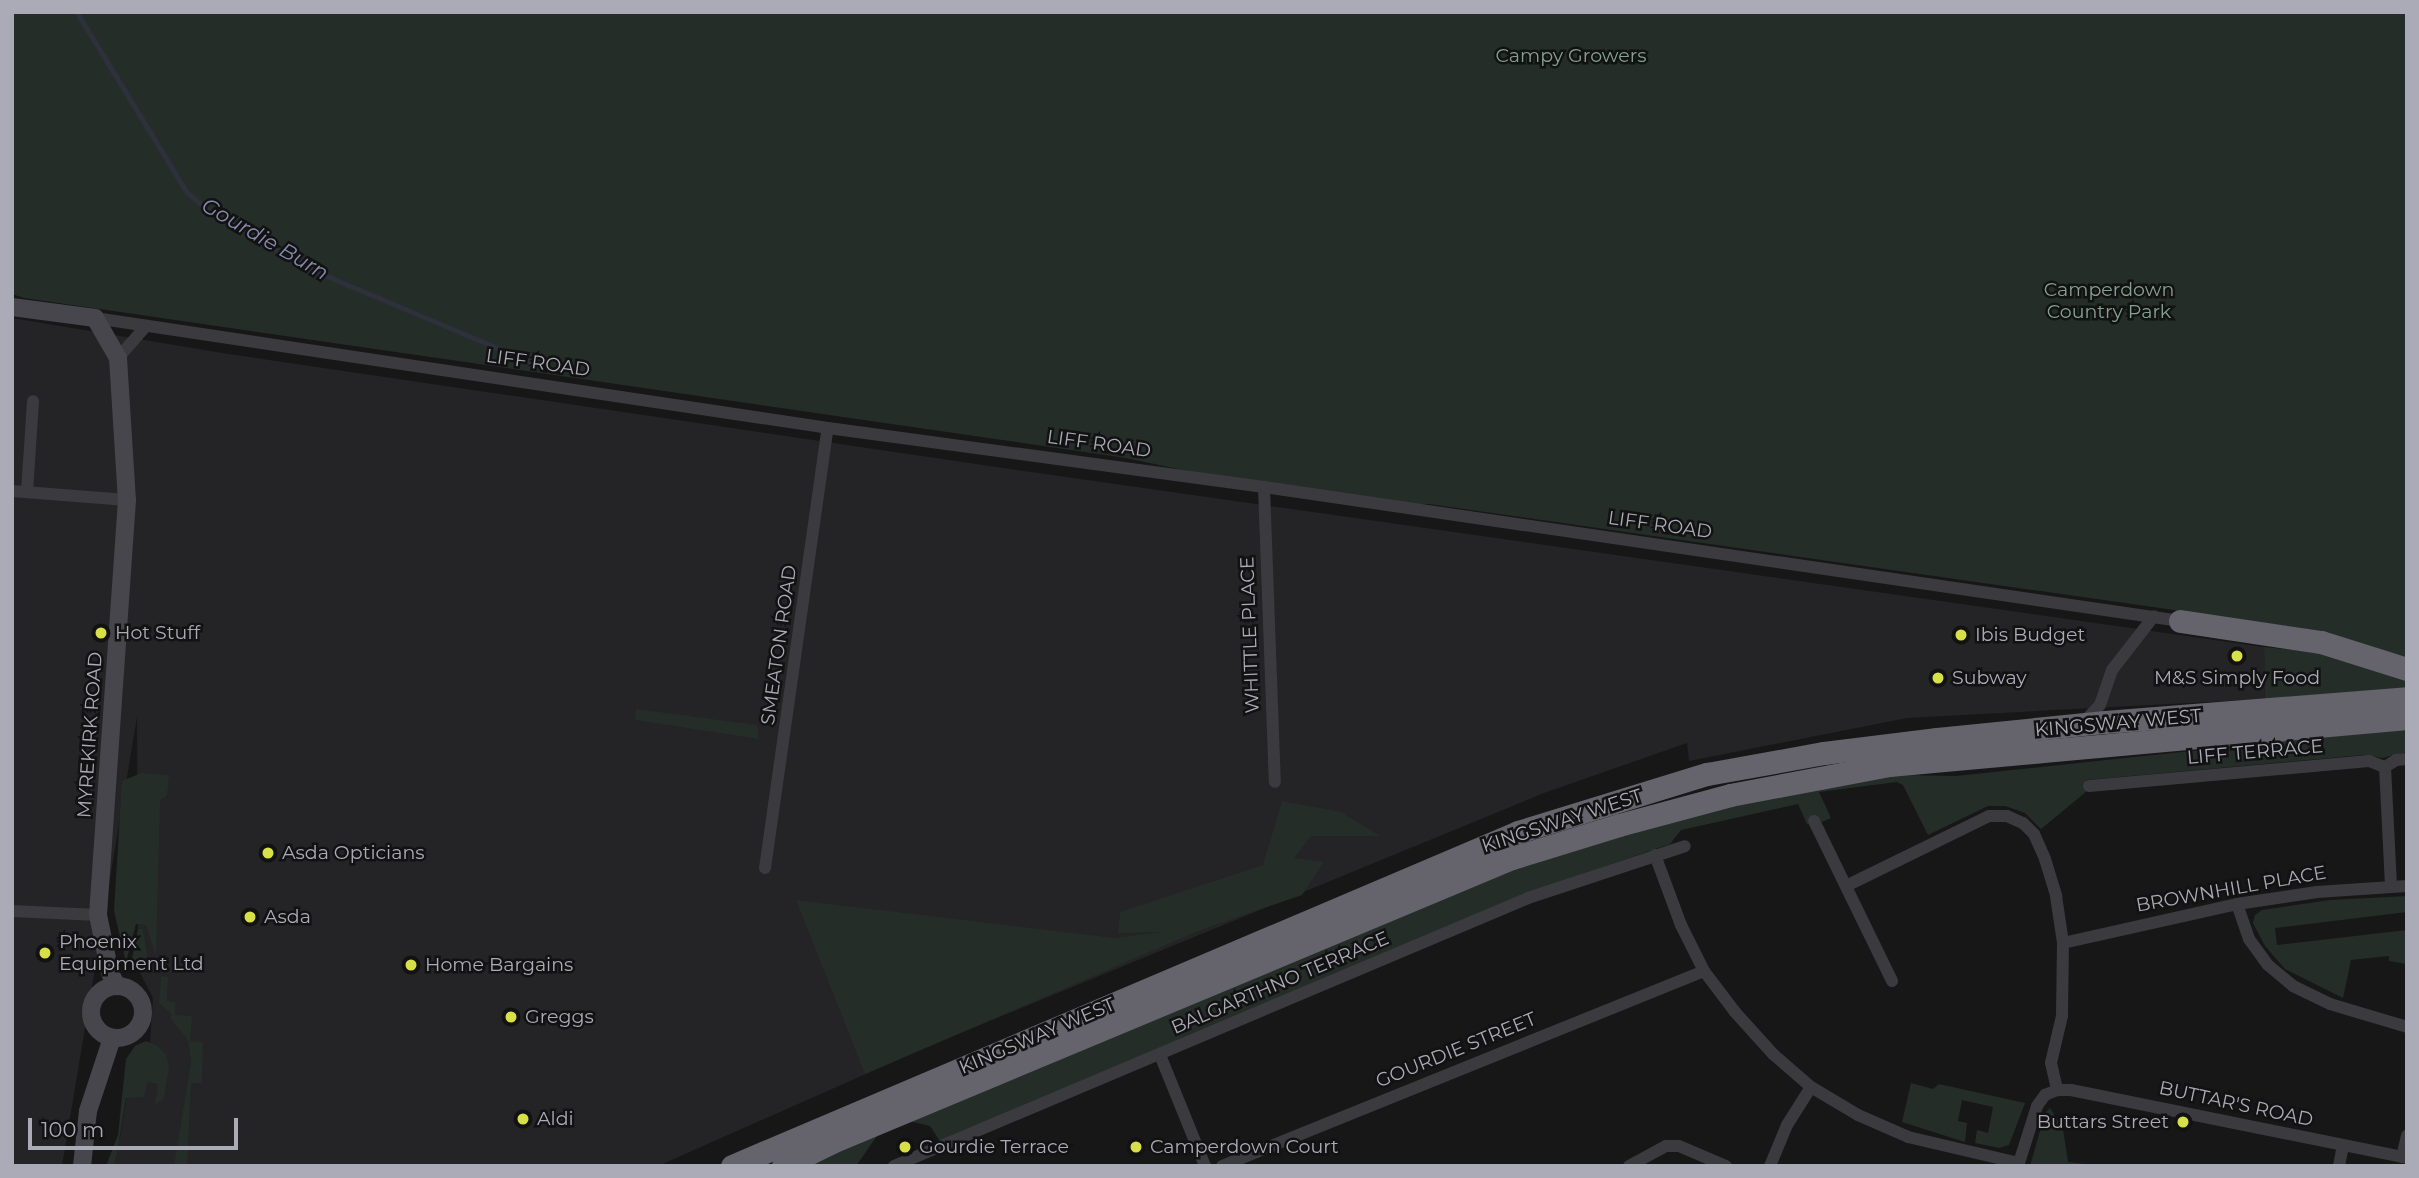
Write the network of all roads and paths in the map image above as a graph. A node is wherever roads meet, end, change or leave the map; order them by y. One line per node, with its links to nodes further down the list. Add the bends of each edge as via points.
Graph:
1 (12, 307): 2 (street, LIFF ROAD)
2 (95, 318): 3 (street, LIFF ROAD); 4 (street, MYREKIRK ROAD)
3 (146, 326): 4 (street); 6 (street, LIFF ROAD)
4 (118, 358): 10 (street, MYREKIRK ROAD)
5 (33, 401): 9 (street)
6 (828, 428): 7 (street, LIFF ROAD); 26 (street, SMEATON ROAD)
7 (1264, 487): 11 (street, LIFF ROAD); 19 (street, WHITTLE PLACE)
8 (12, 491): 9 (street)
9 (27, 492): 10 (street)
10 (127, 500): 32 (street, MYREKIRK ROAD)
11 (2154, 616): 12 (street, LIFF ROAD); 16 (street, via 2112,670 2100,705)
12 (2180, 621): 13 (highway, via 2321,642)
13 (2407, 669)
14 (2407, 698): 16 (highway, KINGSWAY WEST)
15 (2407, 718): 49 (highway, KINGSWAY WEST, via 1889,765 1730,795 1619,825 1500,863)
16 (2082, 724): 48 (highway, KINGSWAY WEST, via 1824,753 1707,774 1518,831)
17 (2407, 759): 18 (street, LIFF TERRACE)
18 (2385, 767): 20 (street, LIFF TERRACE, via 2369,761); 28 (street)
19 (1275, 782)
20 (2103, 784): 21 (street, LIFF TERRACE); 22 (street)
21 (2089, 786)
22 (2104, 800)
23 (1814, 821): 27 (street)
24 (1685, 846): 25 (street, BALGARTHNO TERRACE)
25 (1655, 855): 34 (street); 39 (street, BALGARTHNO TERRACE, via 1528,898)
26 (765, 868)
27 (1846, 886): 33 (street, via 1989,816 2007,816 2023,822 2034,834 2056,896); 35 (street)
28 (2391, 886): 29 (street, BROWNHILL PLACE); 30 (street, BROWNHILL PLACE)
29 (2407, 886)
30 (2237, 904): 33 (street, BROWNHILL PLACE); 37 (street, via 2249,939 2267,965 2293,986 2330,1004)
31 (12, 911): 32 (street)
32 (98, 915): 36 (street, MYREKIRK ROAD)
33 (2063, 943): 41 (street, via 2062,1016 2051,1063)
34 (1704, 971): 40 (street, via 1742,1021); 52 (street, GOURDIE STREET)
35 (1892, 981)
36 (117, 986): 38 (street, via 99,993 91,1011 94,1025); 38 (street, MYREKIRK ROAD, via 133,991 143,1014 136,1030)
37 (2407, 1027)
38 (112, 1038): 47 (street, via 88,1111)
39 (1160, 1055): 45 (street, BALGARTHNO TERRACE); 51 (street)
40 (1811, 1087): 46 (street, via 1908,1137); 55 (street, via 1787,1125)
41 (2057, 1090): 43 (street, BUTTAR'S ROAD); 46 (street, via 2037,1105)
42 (2407, 1136): 44 (street)
43 (2343, 1145): 44 (street, BUTTAR'S ROAD); 56 (street)
44 (2404, 1157)
45 (914, 1162): 50 (street, BALGARTHNO TERRACE)
46 (2018, 1164)
47 (82, 1166)
48 (732, 1166)
49 (783, 1166)
50 (894, 1166)
51 (1205, 1166)
52 (1222, 1166)
53 (1629, 1166): 54 (street, via 1666,1146 1679,1146)
54 (1726, 1166)
55 (1770, 1166)
56 (2339, 1166)

